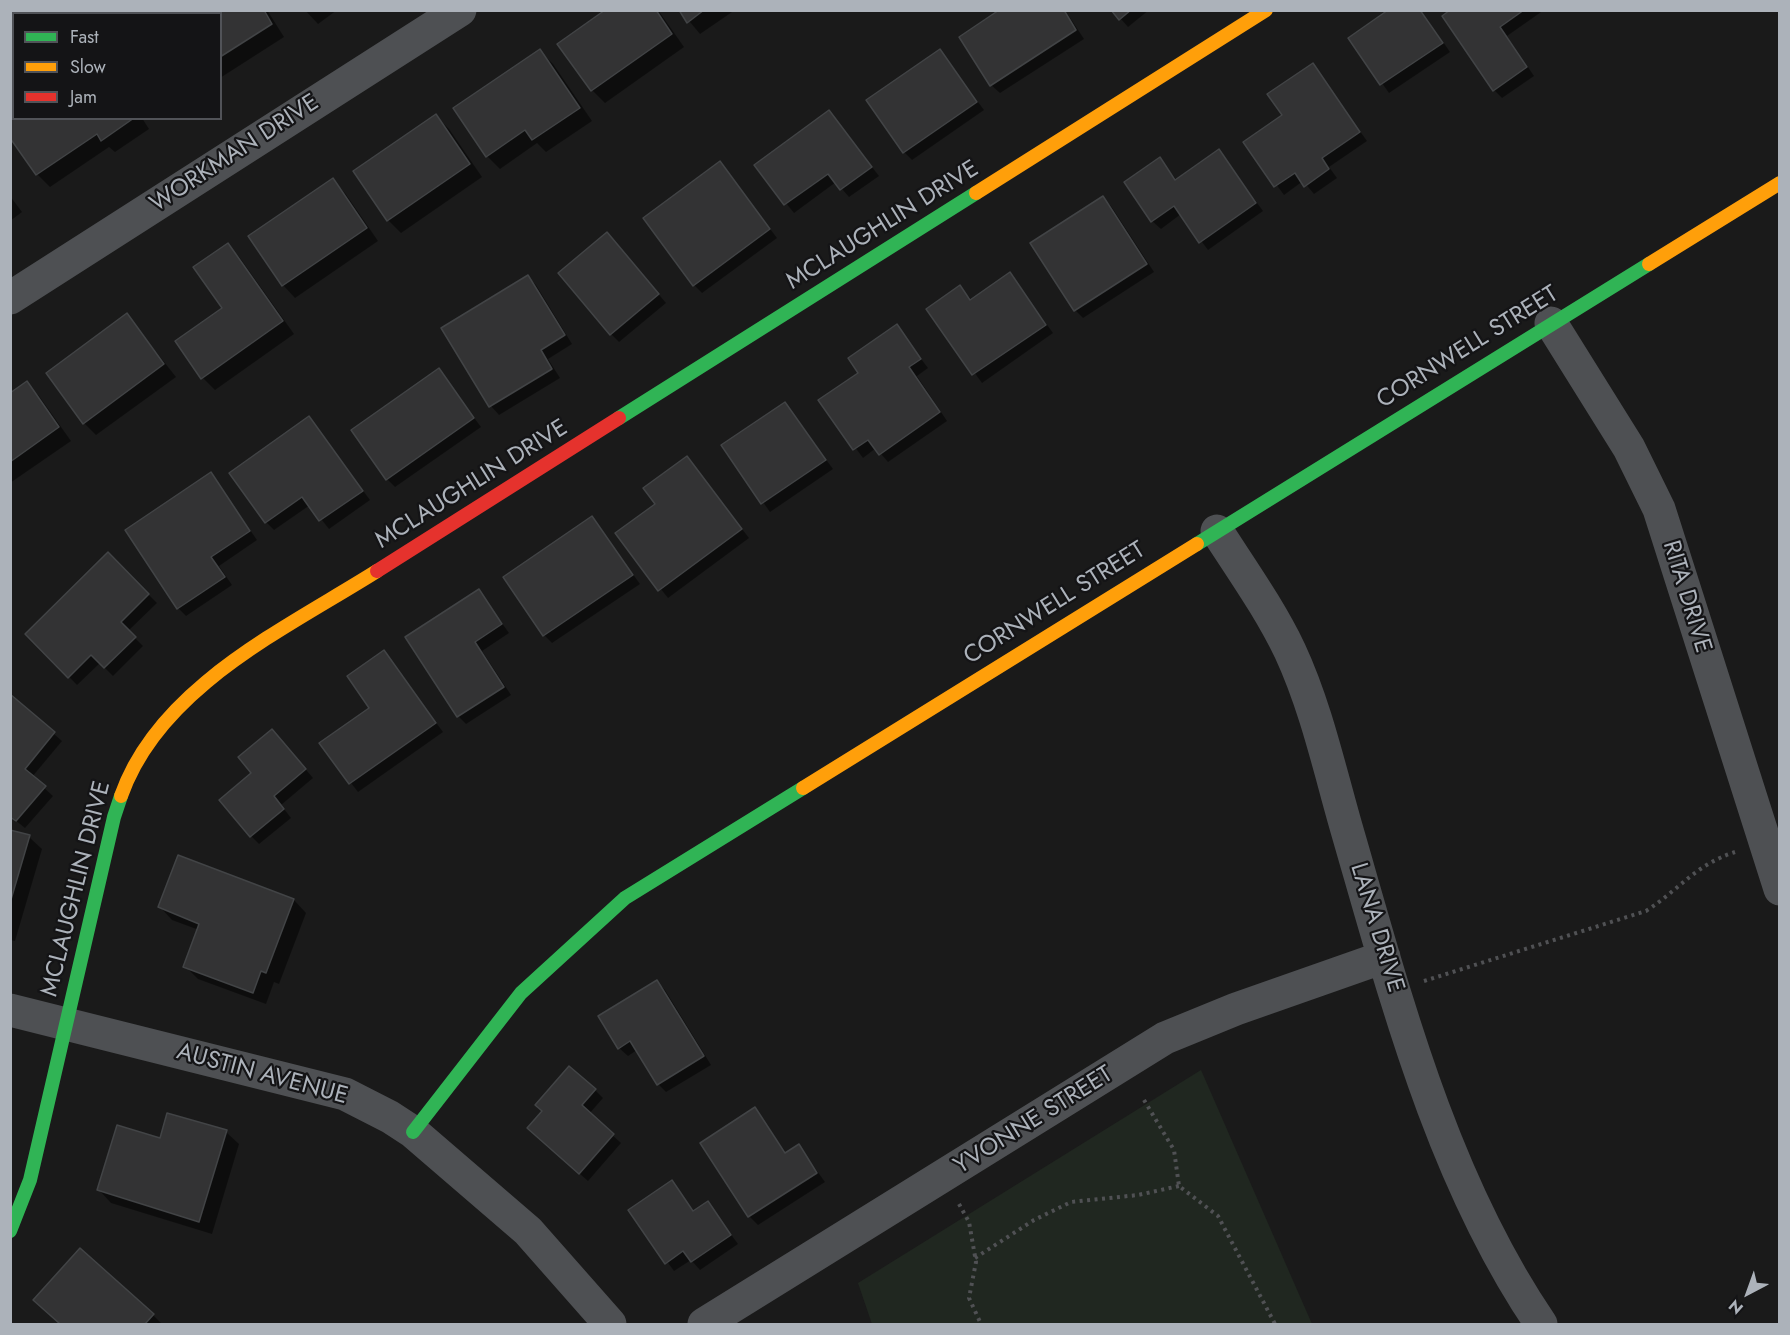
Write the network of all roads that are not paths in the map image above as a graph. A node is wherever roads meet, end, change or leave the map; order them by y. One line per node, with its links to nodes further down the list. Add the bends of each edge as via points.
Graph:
1 (460, 10): 4 (street, WORKMAN DRIVE)
2 (1266, 10): 10 (street, MCLAUGHLIN DRIVE, via 196,688 142,746 124,783)
3 (1779, 183): 5 (street, CORNWELL STREET)
4 (10, 298)
5 (1551, 324): 6 (street, CORNWELL STREET); 7 (street, RITA DRIVE, via 1629,448 1659,509)
6 (1217, 531): 8 (street, LANA DRIVE, via 1290,652 1313,716); 11 (street, CORNWELL STREET, via 625,897 521,993)
7 (1779, 889)
8 (1384, 957): 14 (street, YVONNE STREET, via 1165,1038); 15 (street, LANA DRIVE, via 1441,1130 1478,1217)
9 (10, 1010): 10 (street, AUSTIN AVENUE)
10 (67, 1024): 11 (street, AUSTIN AVENUE, via 345,1094); 12 (street, MCLAUGHLIN DRIVE, via 30,1180)
11 (413, 1132): 13 (street, AUSTIN AVENUE, via 528,1231)
12 (10, 1231)
13 (610, 1324)
14 (704, 1324)
15 (1541, 1324)

